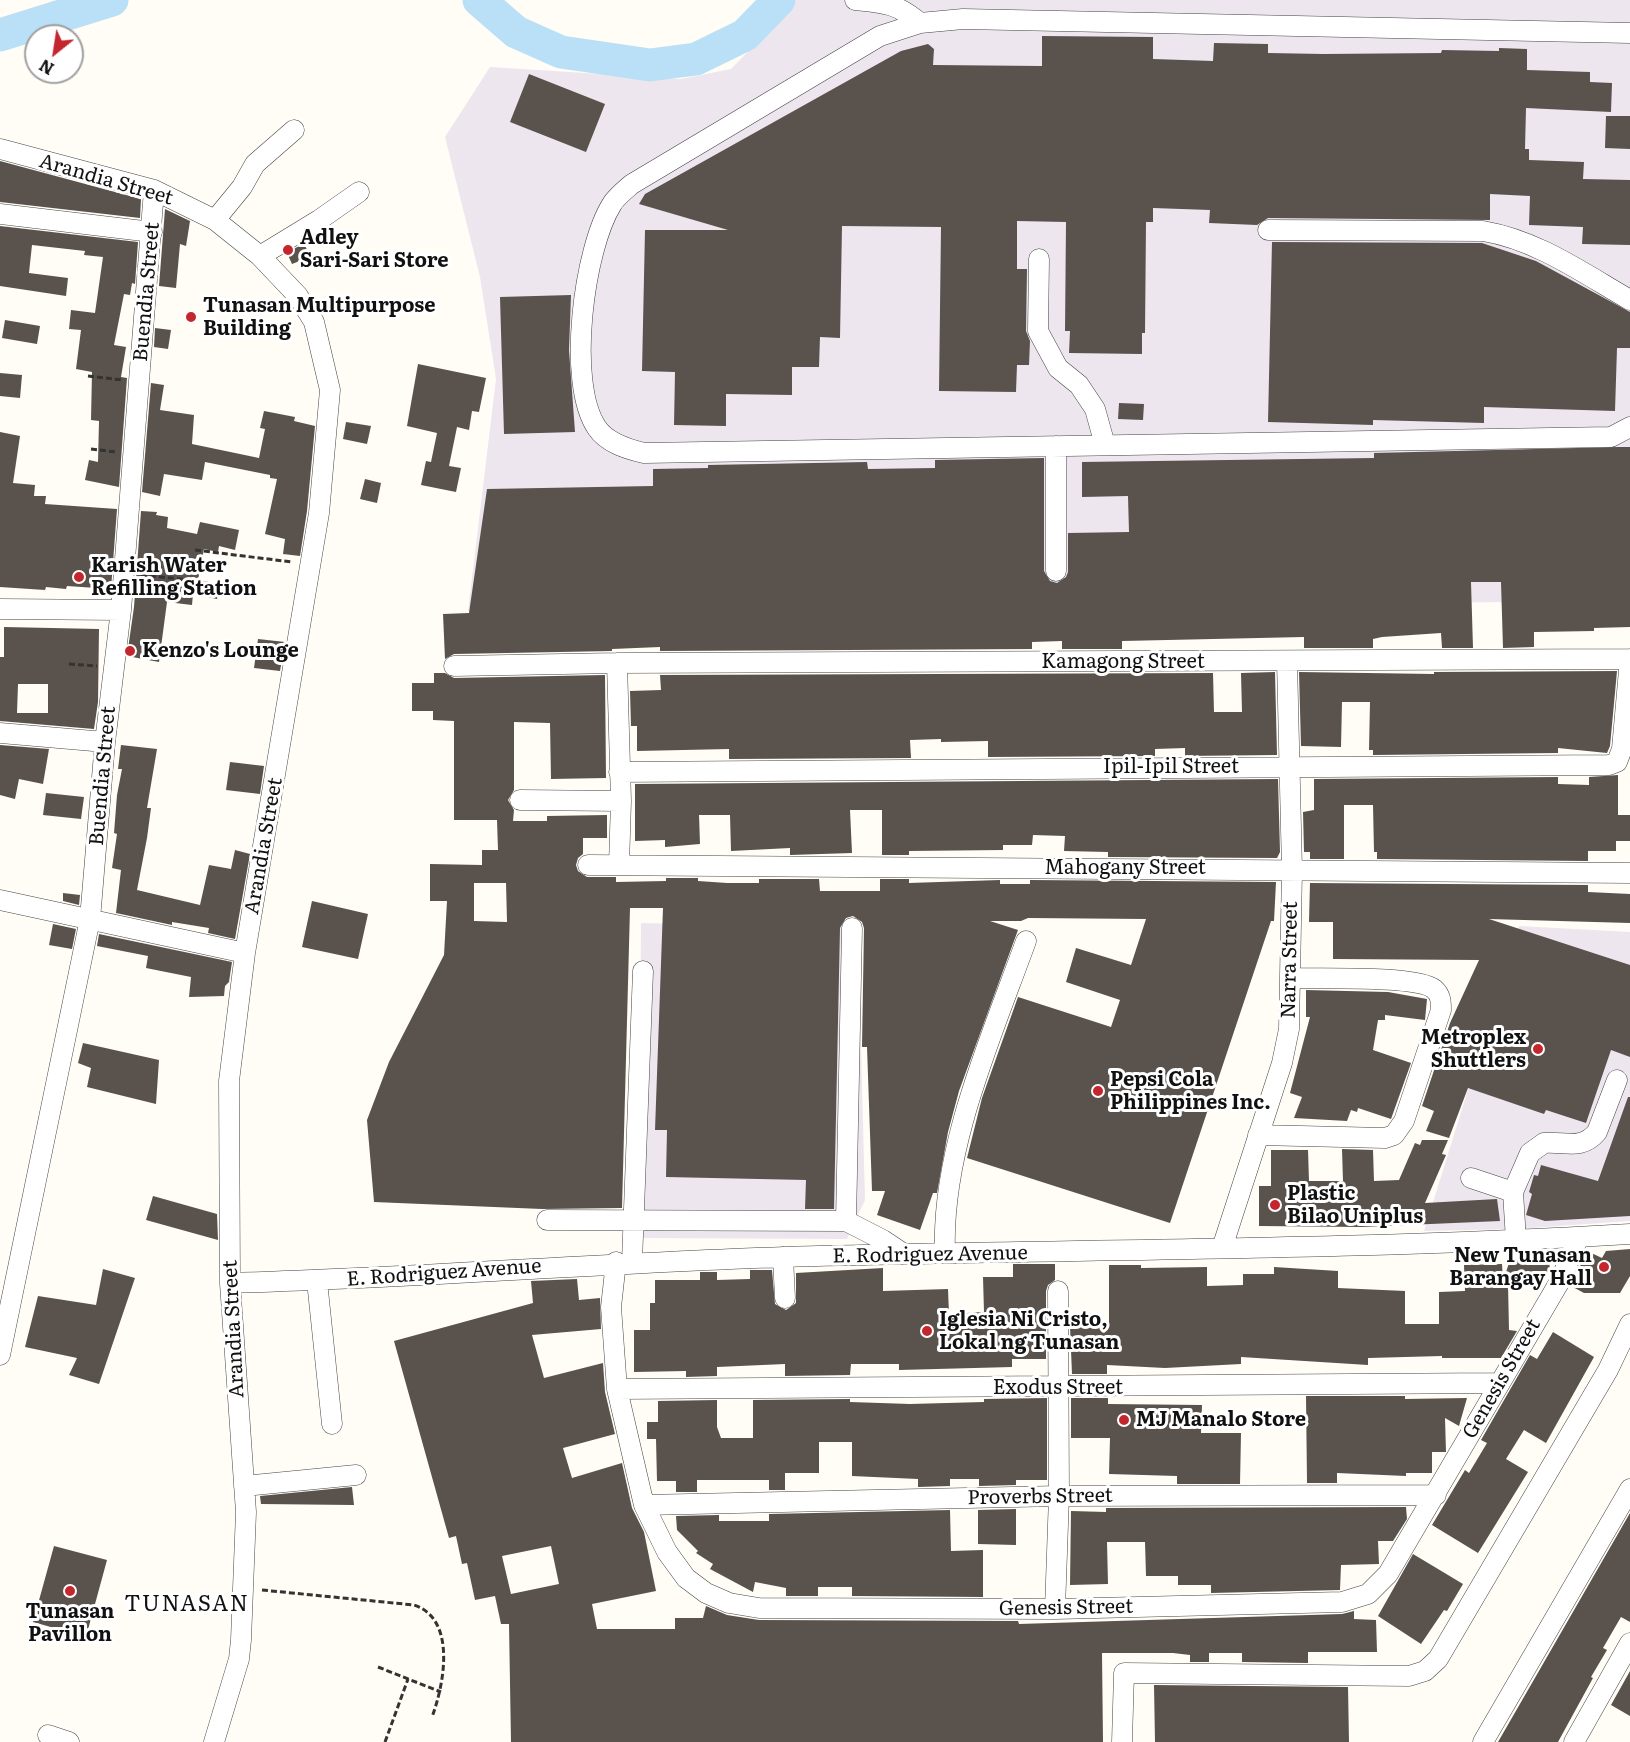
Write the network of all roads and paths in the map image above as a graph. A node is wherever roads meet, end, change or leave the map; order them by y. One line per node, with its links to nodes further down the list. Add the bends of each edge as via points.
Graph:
1 (855, 0): 2 (street, via 890,3)
2 (920, 23): 3 (street, via 963,19); 19 (street, via 880,36 632,184 612,203 585,285 581,335 588,408 597,428 610,441 644,453)
3 (1630, 33)
4 (294, 130): 9 (street, via 255,164)
5 (0, 149): 6 (street, Arandia Street)
6 (154, 189): 9 (street, Arandia Street); 11 (street, Buendia Street)
7 (359, 192): 12 (street)
8 (0, 214): 11 (street)
9 (215, 220): 12 (street, Arandia Street)
10 (1269, 230): 14 (street, via 1483,231 1507,235 1530,243)
11 (152, 232): 16 (street, Buendia Street)
12 (260, 256): 23 (street, Arandia Street, via 298,296 314,322 330,390 327,449)
13 (1039, 258): 18 (street, via 1038,331 1058,368 1079,385 1095,409)
14 (1630, 300)
15 (88, 376): 16 (path)
16 (140, 382): 21 (street, Buendia Street)
17 (1630, 427): 18 (street, via 1611,437)
18 (1105, 445): 19 (street)
19 (1056, 446): 24 (street)
20 (91, 449): 21 (path)
21 (134, 455): 25 (street, Buendia Street)
22 (195, 550): 23 (path)
23 (311, 564): 49 (street, Arandia Street)
24 (1056, 571)
25 (124, 573): 26 (path); 28 (street, Buendia Street)
26 (190, 580)
27 (0, 609): 28 (street)
28 (121, 610): 34 (street, Buendia Street)
29 (1630, 659): 30 (street, Kamagong Street); 37 (street, Ipil-Ipil Street, via 1622,748 1617,762 1609,765)
30 (1287, 661): 31 (street, Kamagong Street); 37 (street, Narra Street)
31 (616, 663): 33 (street, Kamagong Street); 38 (street)
32 (69, 664): 34 (path)
33 (454, 666)
34 (114, 667): 36 (street, Buendia Street)
35 (0, 733): 36 (street)
36 (105, 742): 46 (street, Buendia Street)
37 (1289, 766): 38 (street, Ipil-Ipil Street); 43 (street, Narra Street)
38 (619, 771): 40 (street)
39 (520, 800): 40 (street)
40 (621, 801): 42 (street)
41 (588, 865): 42 (street, Mahogany Street)
42 (620, 865): 43 (street, Mahogany Street)
43 (1292, 870): 44 (street, Mahogany Street); 51 (street, Narra Street)
44 (1630, 873)
45 (0, 900): 46 (street)
46 (90, 919): 49 (street); 72 (street, Buendia Street)
47 (852, 928): 58 (street)
48 (1026, 941): 63 (street, via 957,1146 948,1191)
49 (245, 953): 68 (street, Arandia Street, via 229,1081)
50 (643, 971): 57 (street, Genesis Street)
51 (1292, 978): 53 (street, Narra Street, via 1286,1046); 53 (street, via 1416,982 1436,990 1441,1010 1404,1121 1394,1136)
52 (1617, 1080): 55 (street, via 1592,1138 1579,1145 1539,1145 1530,1153)
53 (1258, 1135): 62 (street, Narra Street)
54 (1471, 1178): 55 (street)
55 (1513, 1192): 61 (street)
56 (547, 1220): 57 (street)
57 (633, 1221): 58 (street); 66 (street, Genesis Street)
58 (846, 1221): 64 (street)
59 (1630, 1234): 60 (street, E. Rodriguez Avenue)
60 (1579, 1237): 61 (street, E. Rodriguez Avenue); 73 (street, Genesis Street, via 1560,1281)
61 (1516, 1240): 62 (street, E. Rodriguez Avenue)
62 (1222, 1248): 63 (street, E. Rodriguez Avenue)
63 (945, 1253): 64 (street, E. Rodriguez Avenue)
64 (904, 1254): 65 (street, E. Rodriguez Avenue)
65 (783, 1257): 66 (street, E. Rodriguez Avenue); 70 (street)
66 (624, 1262): 67 (street, E. Rodriguez Avenue); 75 (street, Genesis Street, via 611,1307)
67 (317, 1281): 68 (street, E. Rodriguez Avenue); 76 (street)
68 (230, 1283): 78 (street, Arandia Street)
69 (1058, 1291): 74 (street)
70 (785, 1298)
71 (1630, 1324): 94 (street, via 1608,1370 1438,1659 1425,1671 1409,1676 1124,1673)
72 (0, 1355)
73 (1498, 1383): 74 (street, Exodus Street); 80 (street, Genesis Street)
74 (1059, 1388): 75 (street, Exodus Street); 81 (street)
75 (617, 1389): 82 (street, Genesis Street)
76 (332, 1424)
77 (356, 1474): 78 (street)
78 (244, 1486): 83 (street, Arandia Street)
79 (1630, 1489): 95 (street)
80 (1436, 1495): 81 (street, Proverbs Street); 84 (street, Genesis Street, via 1388,1574 1368,1593 1355,1599)
81 (1059, 1496): 82 (street, Proverbs Street); 84 (street)
82 (644, 1506): 84 (street, Genesis Street, via 667,1552 686,1578 729,1603 759,1608)
83 (243, 1589): 88 (path, via 424,1608 437,1626 443,1661); 92 (street, Arandia Street, via 238,1659)
84 (1055, 1609)
85 (1630, 1643): 96 (street)
86 (378, 1667): 87 (path)
87 (408, 1679): 88 (path); 93 (path)
88 (441, 1692): 89 (path)
89 (432, 1718)
90 (48, 1735): 91 (street)
91 (69, 1742)
92 (214, 1742)
93 (385, 1742)
94 (1122, 1742)
95 (1483, 1742)
96 (1574, 1742)

